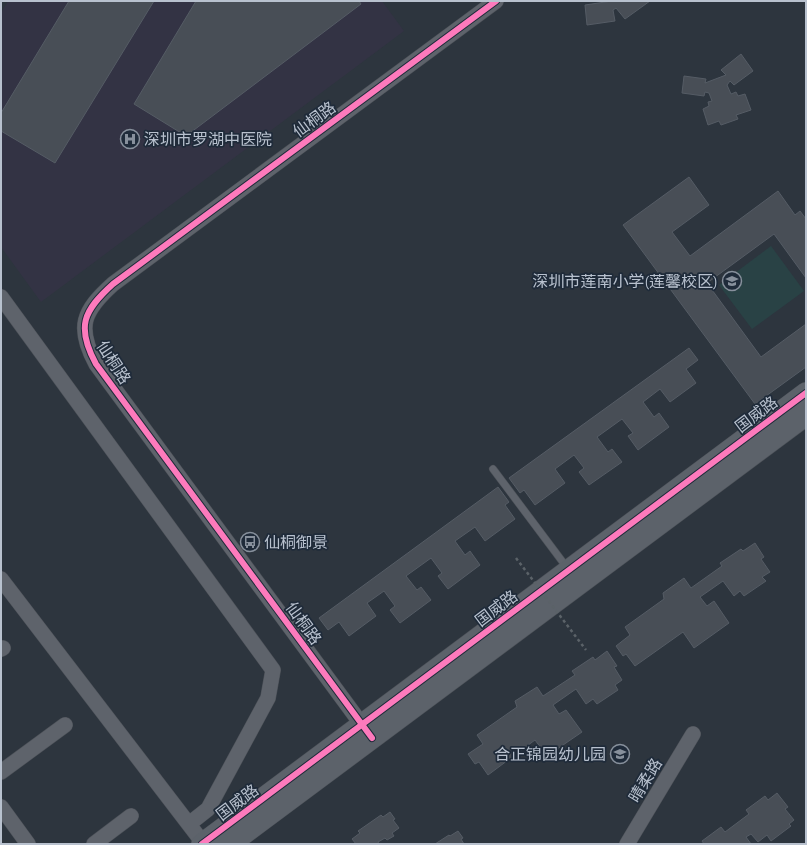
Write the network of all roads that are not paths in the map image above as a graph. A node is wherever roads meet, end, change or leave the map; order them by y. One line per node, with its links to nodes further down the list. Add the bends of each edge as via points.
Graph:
1 (496, 1): 10 (street, 仙桐路, via 113,284 94,304 87,316 84,330 86,343 96,364)
2 (1, 297): 15 (street, via 273,670 268,698 212,802 208,809)
3 (806, 393): 5 (street, 国威路)
4 (806, 415): 5 (street, 国威路)
5 (759, 439): 7 (street, 国威路)
6 (493, 469): 7 (lane)
7 (574, 577): 10 (street, 国威路)
8 (1, 579): 15 (street)
9 (65, 725): 12 (street)
10 (367, 731): 18 (street, 国威路); 19 (street, 国威路)
11 (693, 734): 20 (street, 晴柔路)
12 (1, 772)
13 (1, 807): 16 (street)
14 (131, 816): 17 (street)
15 (189, 824): 18 (street)
16 (28, 844)
17 (94, 844)
18 (203, 844)
19 (230, 844)
20 (627, 844)

